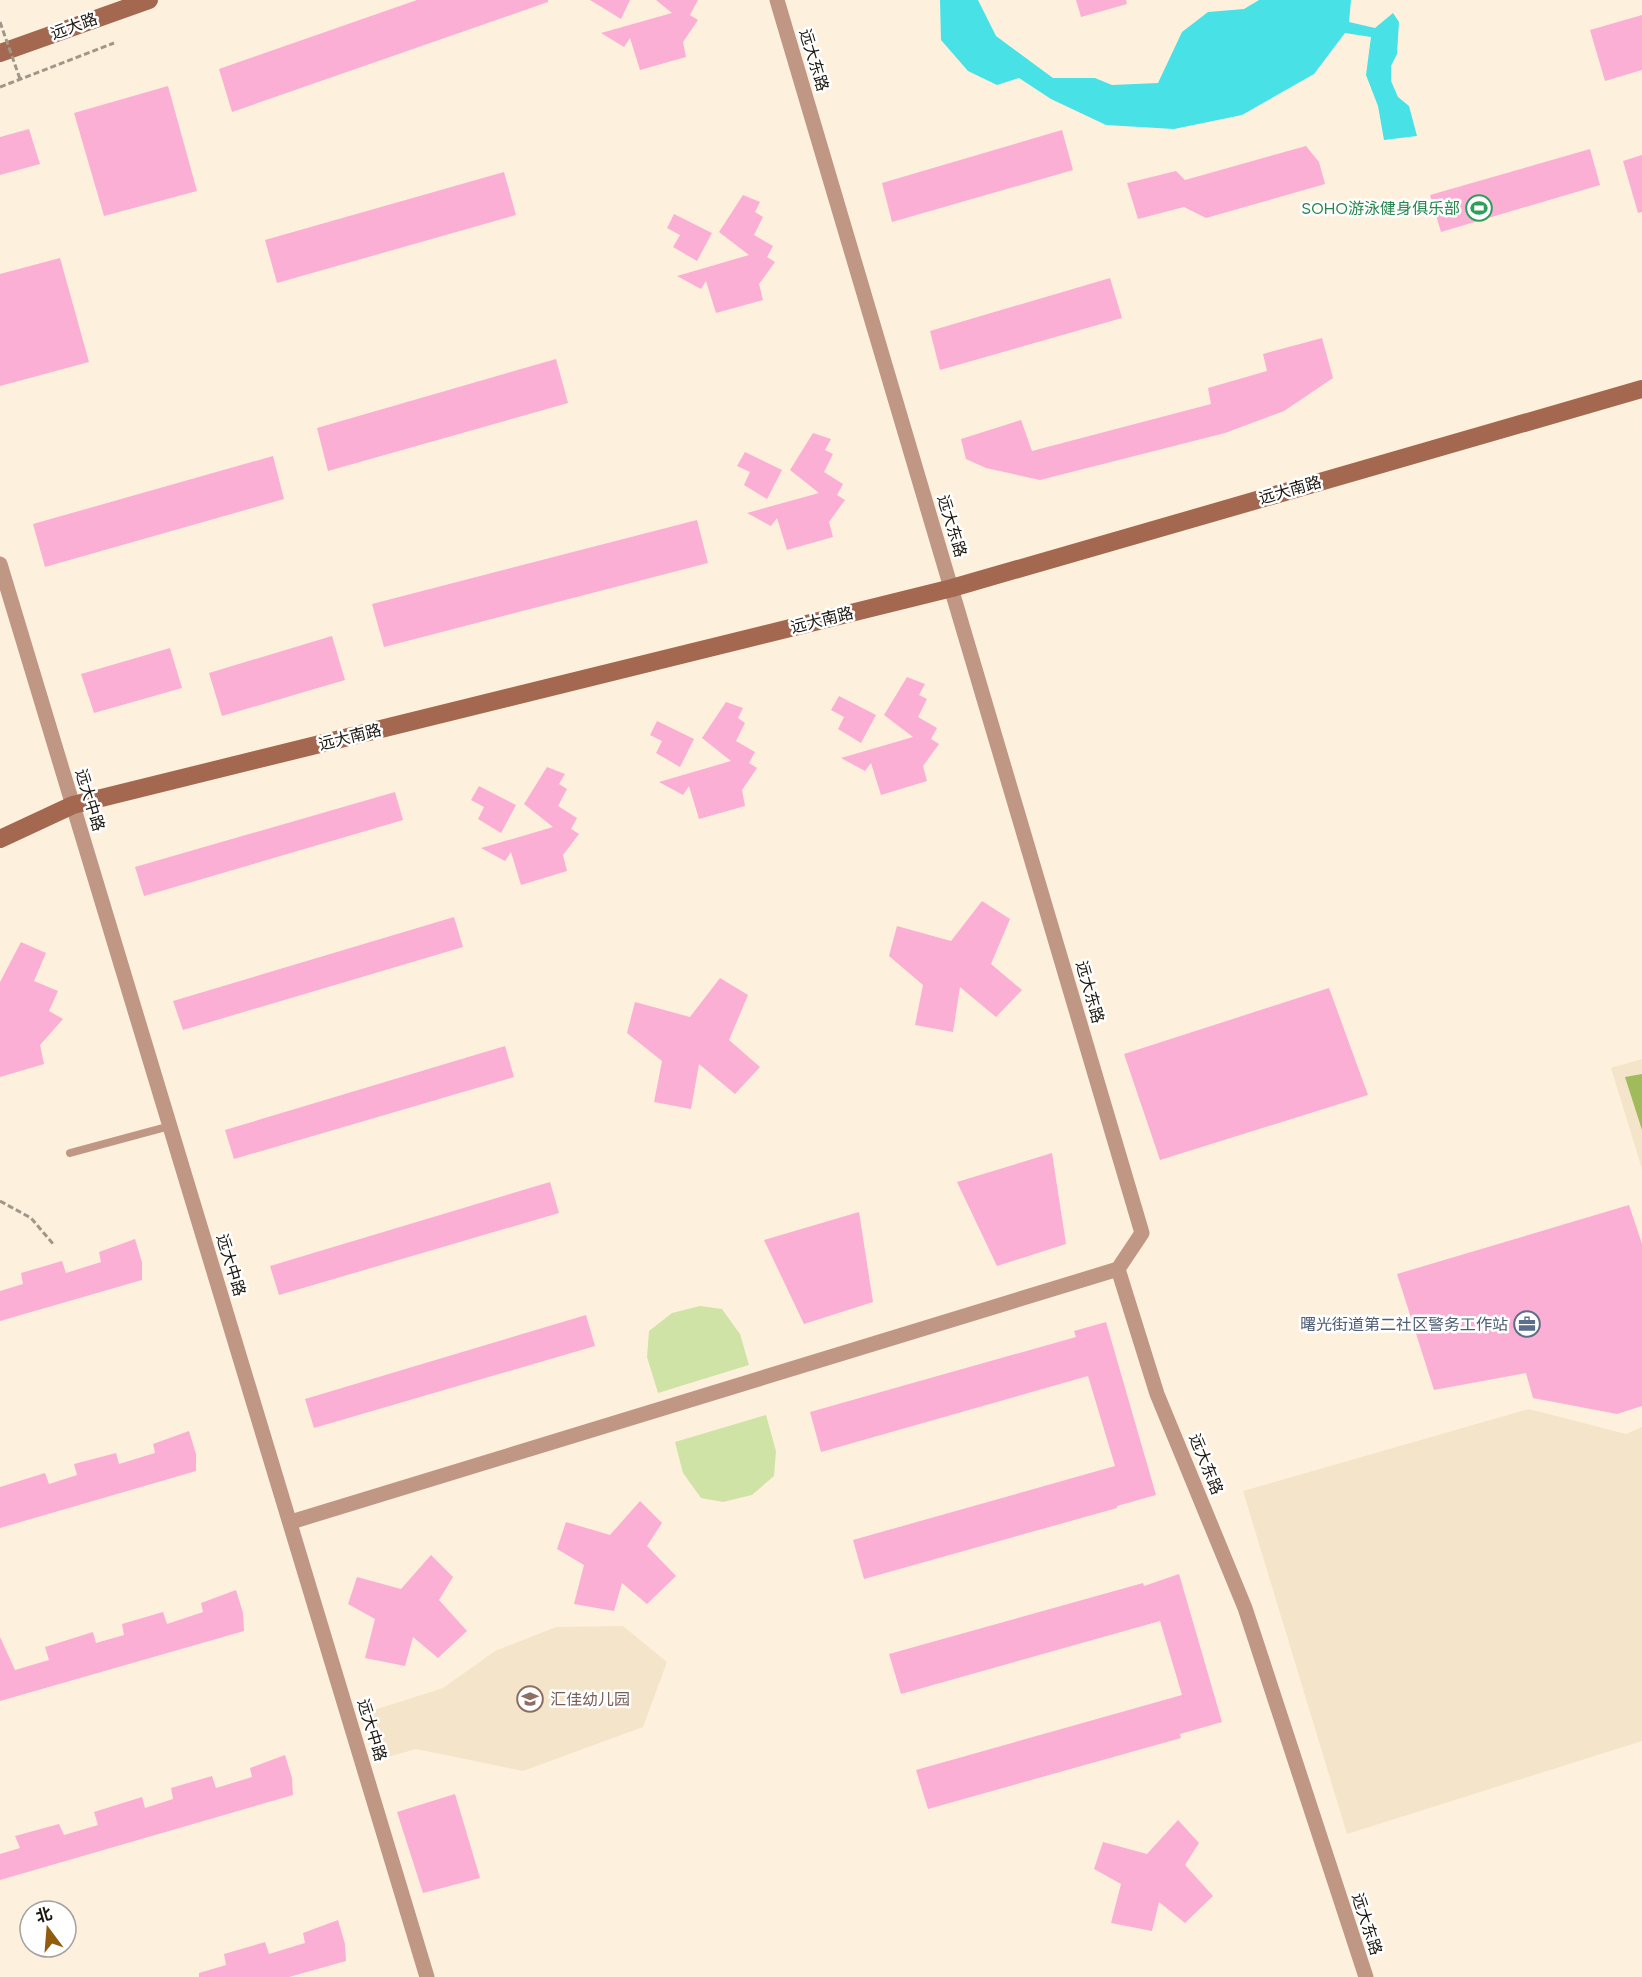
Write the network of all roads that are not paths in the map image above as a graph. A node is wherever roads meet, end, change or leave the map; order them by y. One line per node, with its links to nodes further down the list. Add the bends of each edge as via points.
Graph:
1 (148, 0): 3 (street, 远大路)
2 (777, 0): 6 (street, 远大东路)
3 (0, 53)
4 (1642, 389): 6 (street, 远大南路)
5 (0, 564): 7 (street, 远大中路)
6 (952, 588): 7 (street, 远大南路); 11 (street, 远大东路, via 1142,1233)
7 (73, 806): 8 (street, 远大南路); 9 (street, 远大中路)
8 (0, 839)
9 (170, 1126): 10 (lane); 12 (street, 远大中路)
10 (69, 1153)
11 (1118, 1269): 12 (street); 14 (street, 远大东路, via 1157,1394 1245,1608)
12 (291, 1522): 13 (street, 远大中路)
13 (427, 1977)
14 (1365, 1977)

